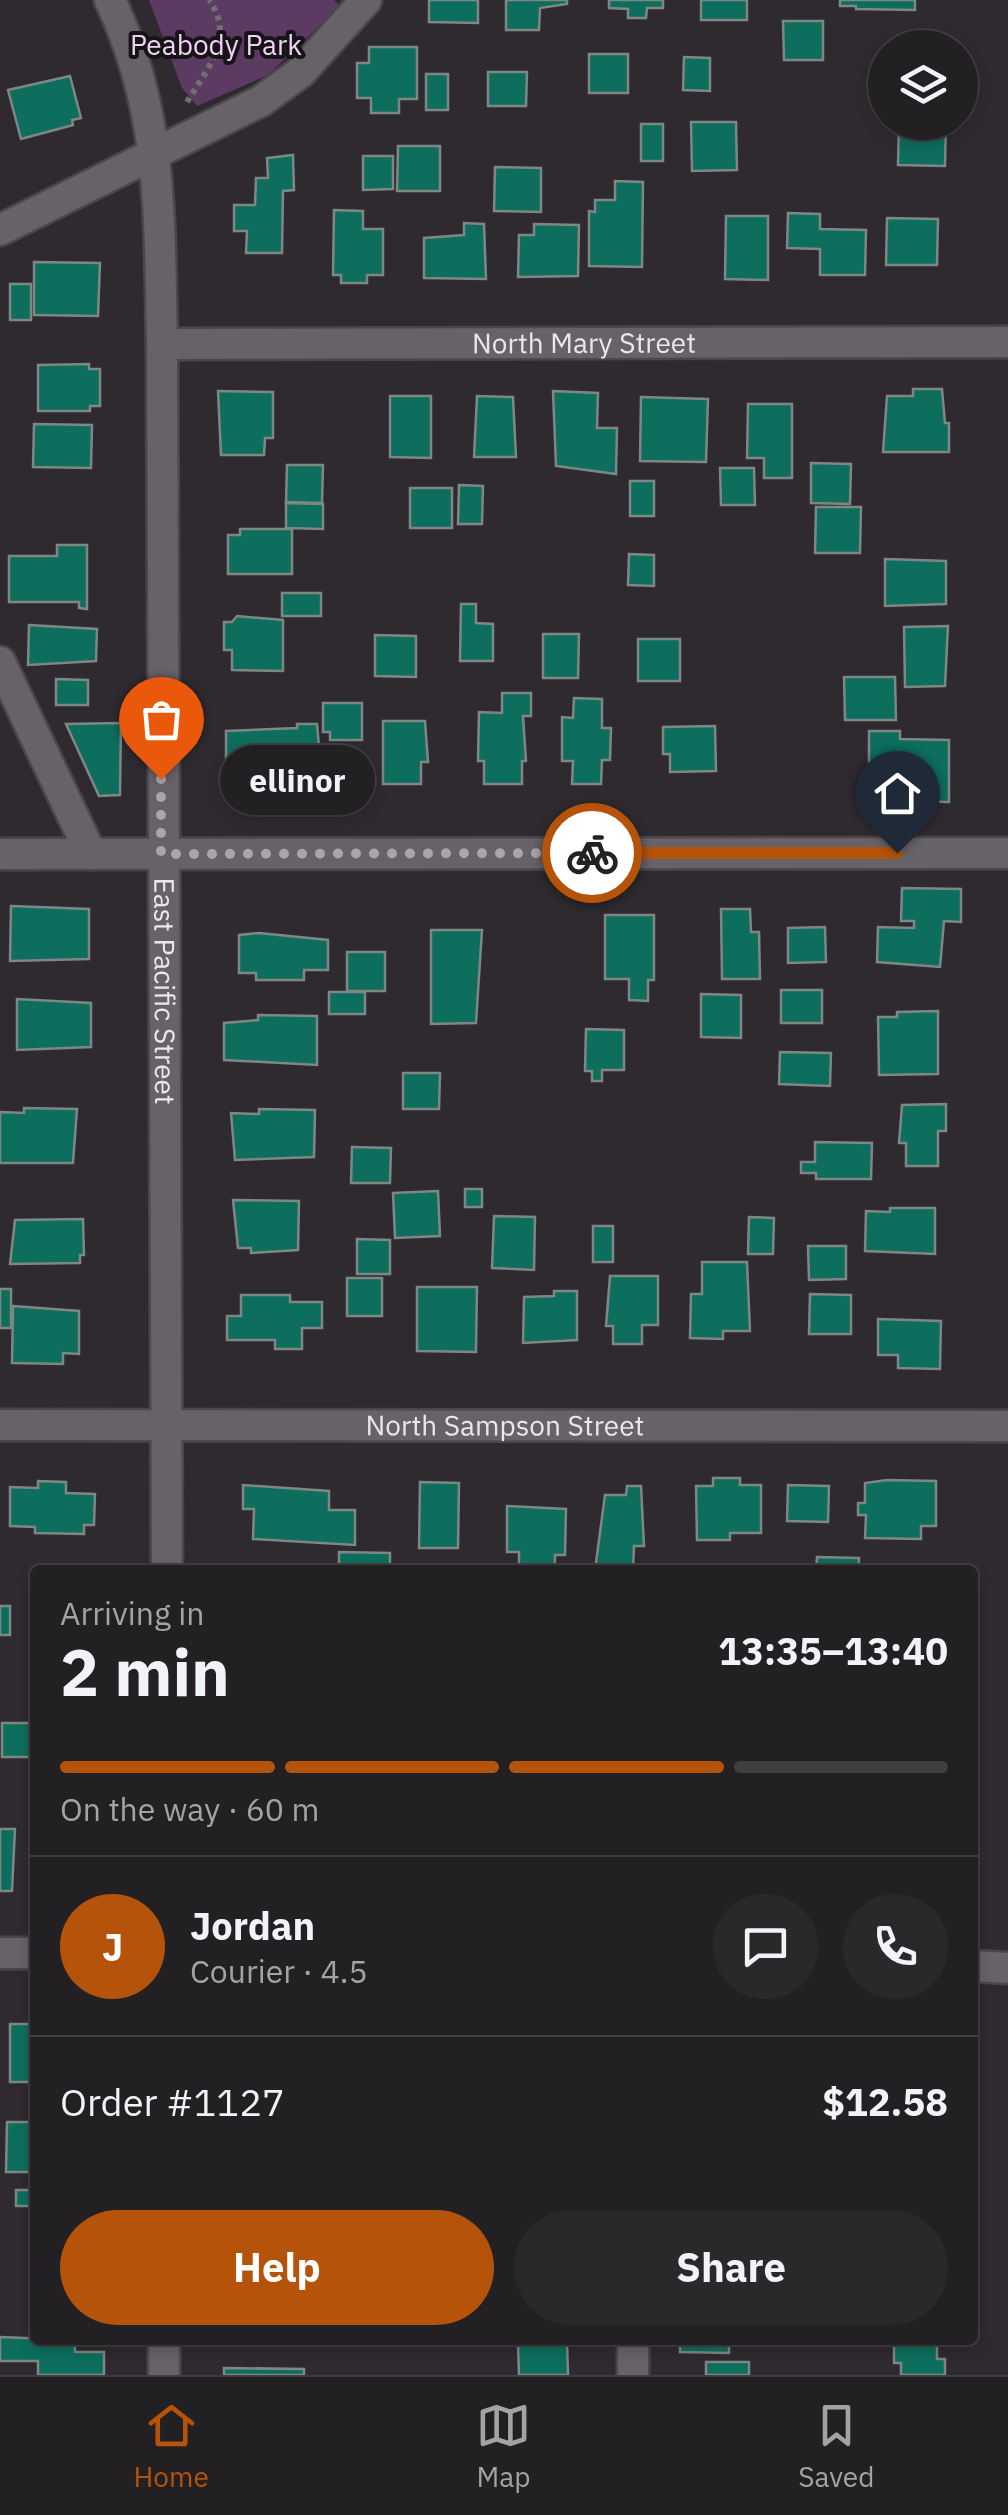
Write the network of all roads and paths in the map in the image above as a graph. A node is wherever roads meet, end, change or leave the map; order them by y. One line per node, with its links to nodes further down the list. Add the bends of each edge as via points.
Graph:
1 (110, 0): 5 (street, East Pacific Street, via 143,84)
2 (209, 0): 4 (path, via 221,25 219,47)
3 (366, 0): 5 (street, via 282,88)
4 (188, 102)
5 (157, 154): 6 (street); 8 (street, East Pacific Street)
6 (0, 230)
7 (1008, 342): 8 (street, North Mary Street)
8 (162, 344): 13 (street, East Pacific Street)
9 (0, 662): 12 (street)
10 (1008, 853): 13 (street)
11 (0, 854): 12 (street)
12 (91, 854): 13 (street)
13 (161, 854): 15 (street, East Pacific Street)
14 (0, 1425): 15 (street, North Sampson Street)
15 (166, 1425): 16 (street, North Sampson Street); 17 (street, East Pacific Street)
16 (1008, 1426)
17 (166, 1565)
18 (0, 1952): 19 (street)
19 (30, 1953)
20 (978, 1966): 21 (street)
21 (1008, 1968)
22 (164, 2345): 24 (street)
23 (633, 2345): 25 (street)
24 (164, 2375)
25 (632, 2375)

